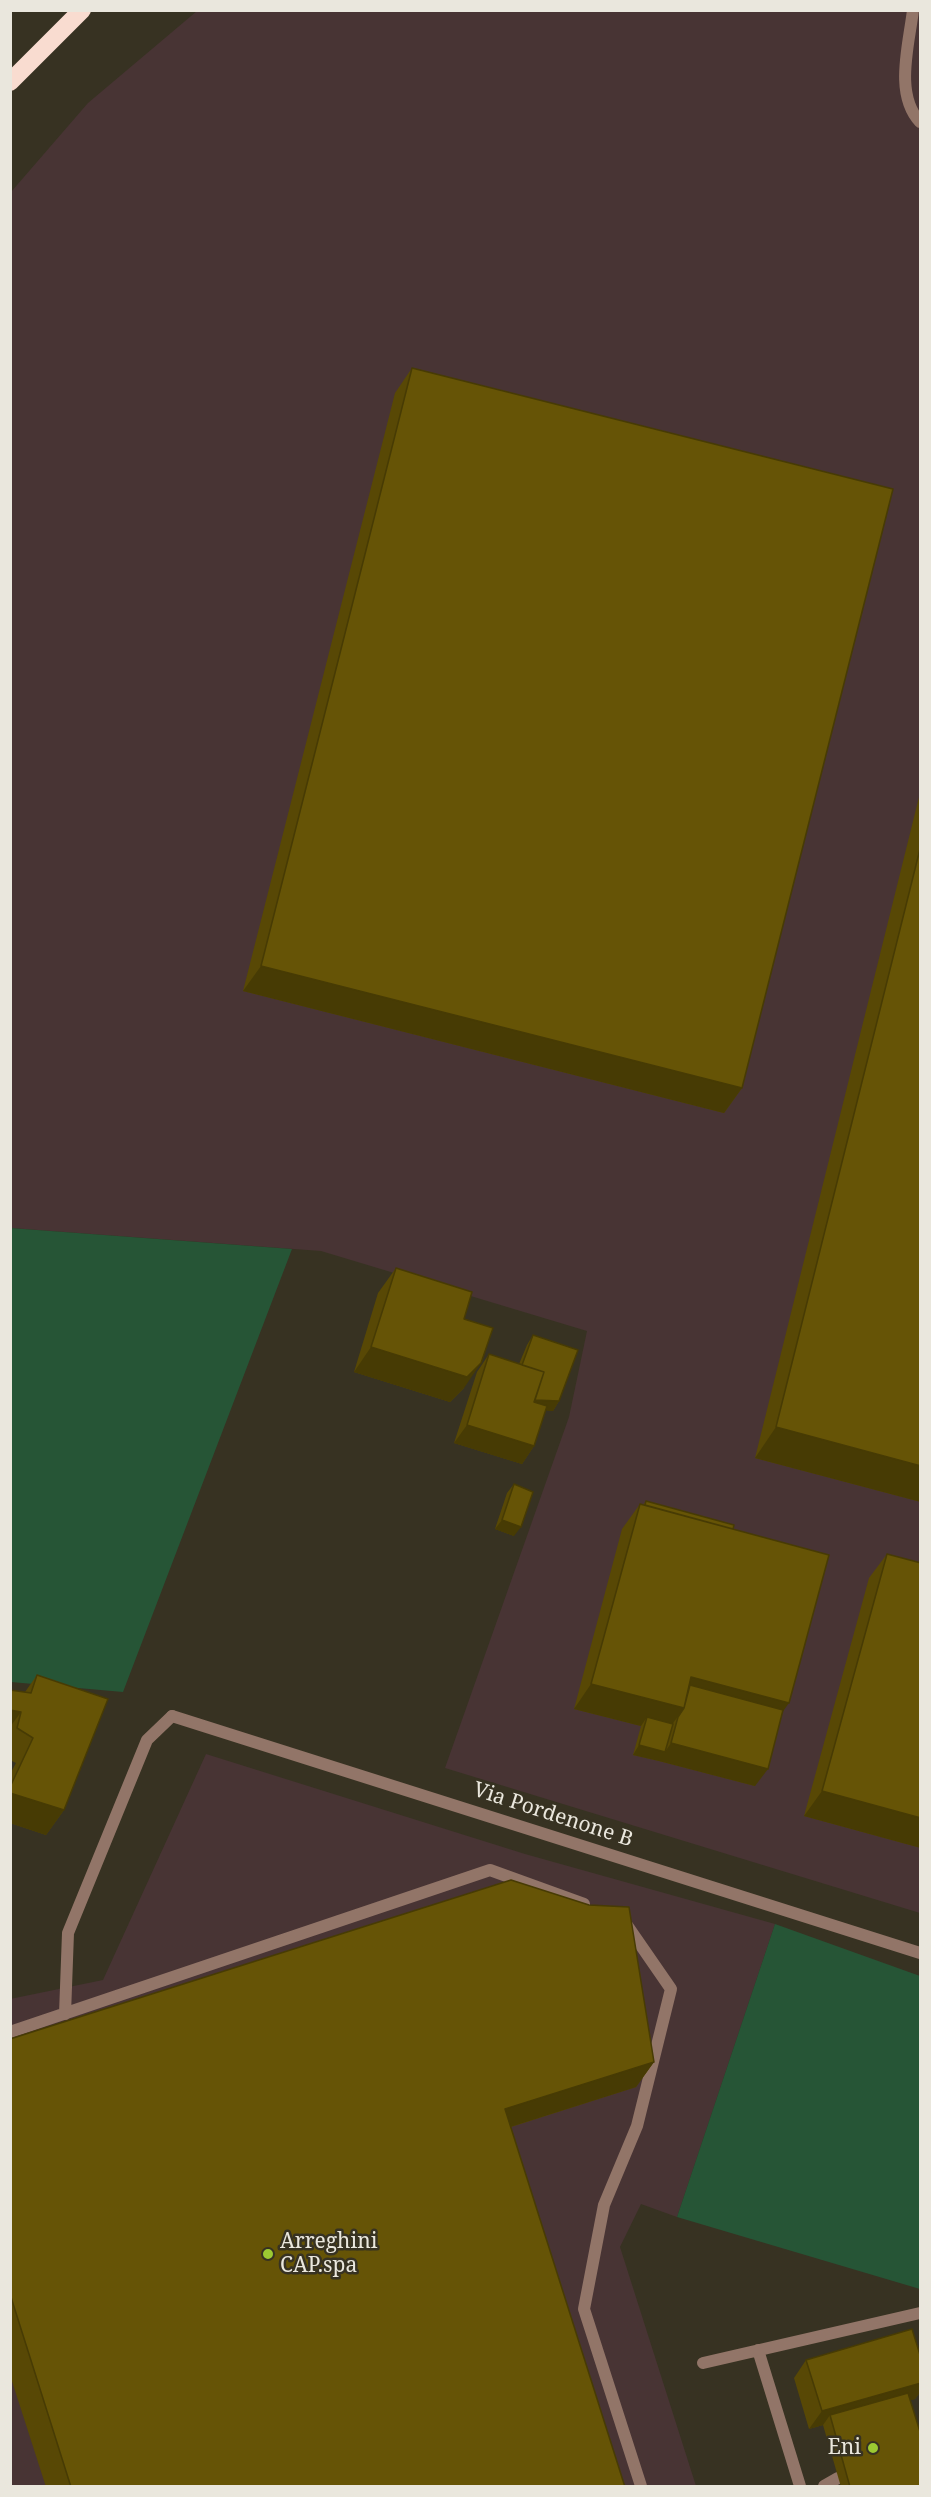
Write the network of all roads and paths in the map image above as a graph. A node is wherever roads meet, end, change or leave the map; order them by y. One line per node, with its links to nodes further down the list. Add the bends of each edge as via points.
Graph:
1 (82, 10): 3 (highway)
2 (913, 10): 4 (street, via 904,81 913,115)
3 (10, 82)
4 (921, 122)
5 (921, 1953): 6 (street, Via Pordenone B, via 172,1716 147,1740 69,1933)
6 (65, 2014): 7 (street); 12 (street, via 490,1870 621,1917 671,1989 637,2126 604,2205 584,2309)
7 (10, 2032)
8 (921, 2313): 9 (street)
9 (758, 2350): 10 (street); 13 (street)
10 (703, 2363)
11 (838, 2478): 14 (street)
12 (641, 2487)
13 (800, 2487)
14 (824, 2487)

